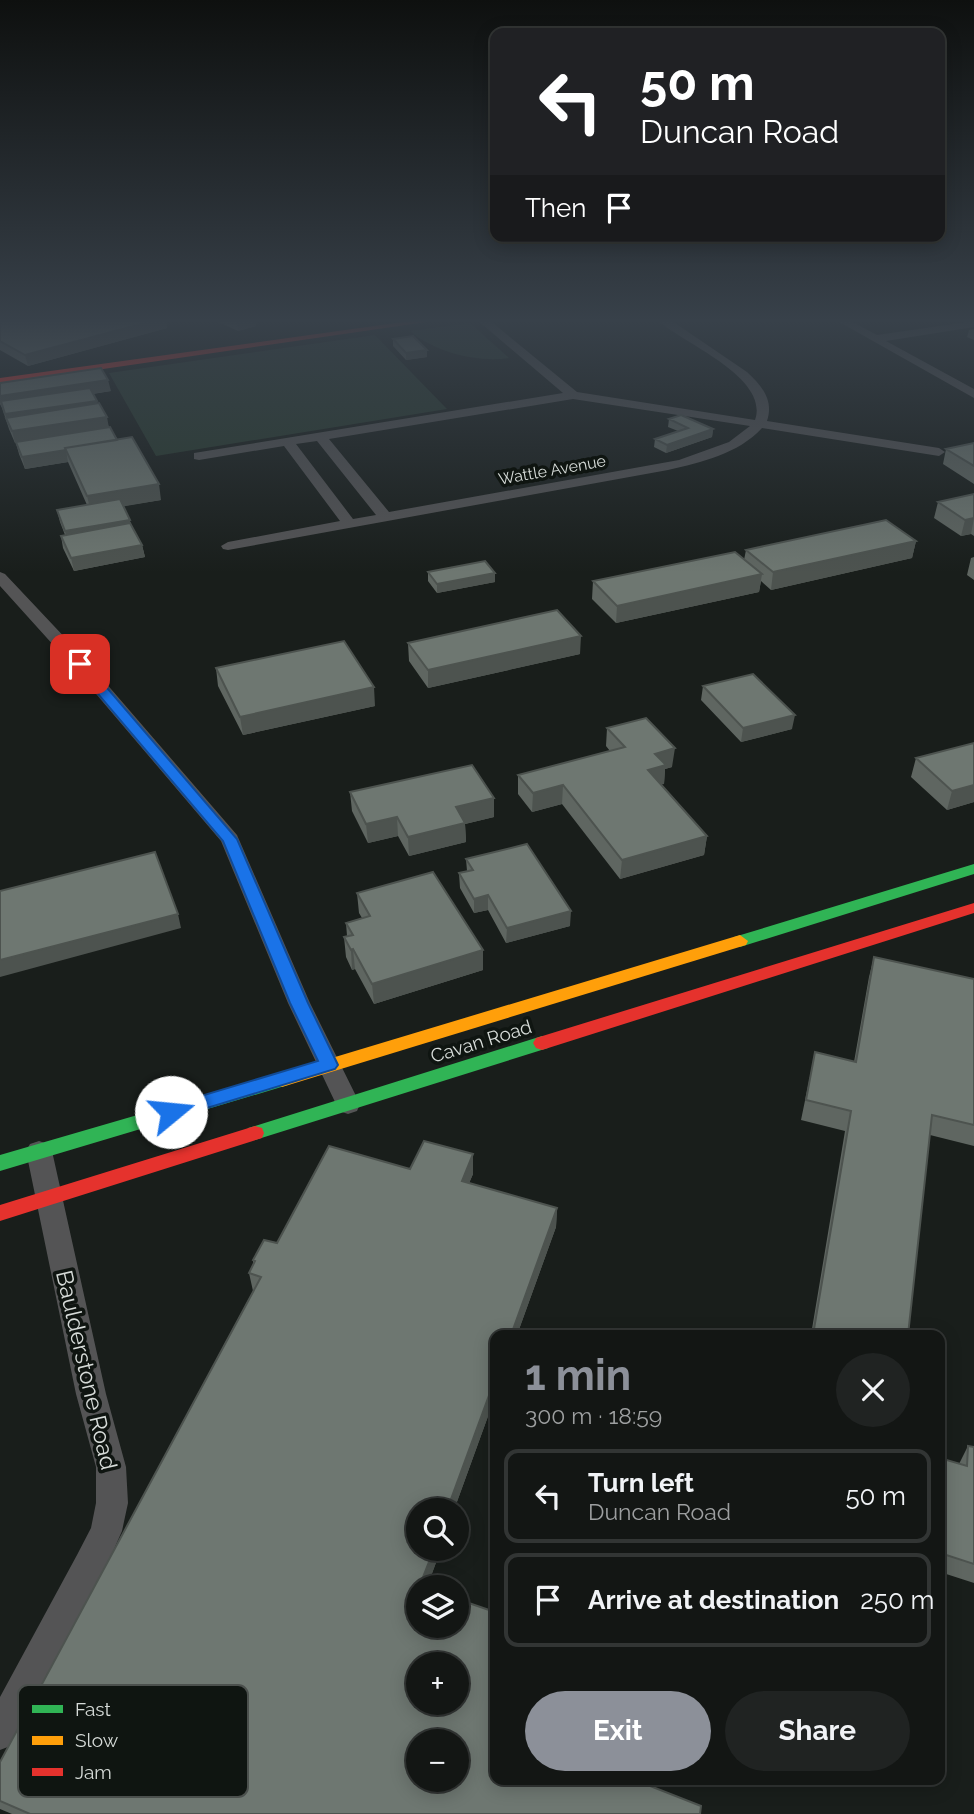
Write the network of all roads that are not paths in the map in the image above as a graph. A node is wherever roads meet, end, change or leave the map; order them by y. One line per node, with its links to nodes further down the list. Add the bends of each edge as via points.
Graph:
1 (521, 404): 5 (street)
2 (629, 404): 4 (street)
3 (762, 404): 4 (street)
4 (760, 424): 7 (street); 9 (street, Wattle Avenue, via 750,434 698,459)
5 (321, 437): 6 (street); 9 (street)
6 (288, 442): 8 (street); 10 (street)
7 (939, 452)
8 (199, 456)
9 (386, 518): 10 (street, Wattle Avenue)
10 (349, 524): 11 (street, Wattle Avenue)
11 (228, 546)
12 (0, 577): 15 (street, via 230,839)
13 (974, 869): 15 (main road, Cavan Road)
14 (974, 908): 16 (main road, Cavan Road)
15 (329, 1065): 16 (street); 17 (main road, Cavan Road)
16 (348, 1104): 19 (main road, Cavan Road)
17 (39, 1151): 18 (main road, Cavan Road); 19 (street, Baulderstone Road)
18 (0, 1163)
19 (49, 1198): 20 (main road, Cavan Road); 21 (street, Baulderstone Road, via 111,1467 112,1503 106,1531 89,1567)
20 (0, 1213)
21 (25, 1685)
22 (18, 1699): 23 (street, Baulderstone Road)
23 (0, 1732)

